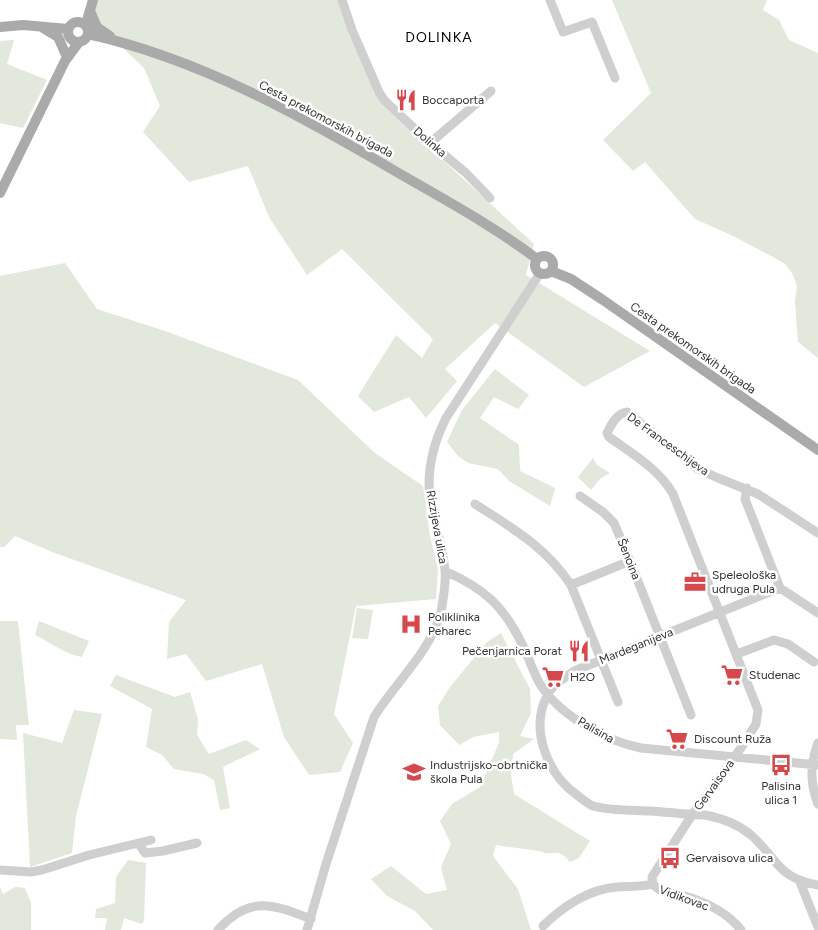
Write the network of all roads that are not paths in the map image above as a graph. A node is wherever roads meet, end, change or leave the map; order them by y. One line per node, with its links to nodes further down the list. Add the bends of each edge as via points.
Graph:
1 (88, 0): 8 (main road)
2 (93, 0): 5 (main road)
3 (342, 0): 14 (street, Dolinka, via 379,92)
4 (550, 0): 12 (street, via 563,32 592,22)
5 (90, 11): 8 (main road); 10 (main road, via 97,27)
6 (38, 26): 7 (main road); 9 (main road); 11 (main road, via 55,35)
7 (0, 27)
8 (84, 27): 9 (main road, via 72,24); 9 (main road, via 85,39); 10 (main road, Cesta prekomorskih brigada)
9 (73, 36): 11 (main road)
10 (117, 40): 17 (main road, Cesta prekomorskih brigada, via 168,56 222,79 304,120 437,195)
11 (66, 58): 15 (main road)
12 (615, 78)
13 (491, 91): 14 (street)
14 (430, 143): 16 (street, Dolinka)
15 (0, 194)
16 (490, 198)
17 (537, 259): 18 (main road, via 543,256 550,258 554,264); 19 (main road, via 535,266)
18 (551, 271): 19 (main road); 21 (main road, Cesta prekomorskih brigada, via 604,300)
19 (540, 273): 27 (street, Rizzijeva ulica, via 438,434 429,485)
20 (623, 412): 22 (street, De Franceschijeva, via 698,468); 30 (street, Gervaisova, via 607,433 668,485)
21 (818, 450)
22 (747, 488): 25 (street, De Franceschijeva); 29 (street, via 745,499)
23 (580, 496): 26 (street, Šenoina, via 609,517)
24 (475, 504): 28 (street, via 543,551)
25 (818, 533)
26 (630, 561): 28 (street); 32 (street, Šenoina)
27 (445, 571): 36 (street, Palisina, via 480,590 505,615); 51 (street, Rizzijeva ulica, via 436,627 374,718)
28 (571, 585): 34 (street)
29 (780, 588): 30 (street, Mardeganijeva); 31 (street)
30 (720, 612): 32 (street, Mardeganijeva); 33 (street, Gervaisova)
31 (818, 613)
32 (660, 636): 34 (street, Mardeganijeva); 38 (street, Šenoina)
33 (737, 654): 35 (street, via 774,640 788,644); 40 (street, Gervaisova, via 757,704 758,715 756,724)
34 (601, 659): 36 (street, Mardeganijeva, via 574,671); 37 (street)
35 (814, 662)
36 (547, 694): 40 (street, Palisina, via 596,732 626,745); 43 (street, via 540,721 542,741 552,770 566,788 592,806)
37 (618, 702)
38 (691, 715)
39 (818, 743): 41 (street)
40 (734, 757): 41 (street, Palisina); 43 (street, Gervaisova)
41 (816, 765): 42 (street, via 811,779)
42 (818, 804)
43 (692, 815): 48 (street, via 716,817 745,830 779,868); 49 (street, Gervaisova, via 652,877)
44 (151, 840): 46 (street)
45 (197, 843): 46 (street, via 145,853)
46 (139, 844): 47 (street, via 42,870)
47 (0, 870)
48 (800, 882): 50 (street); 53 (street)
49 (652, 884): 52 (street, Vidikovac, via 598,891 561,909); 56 (street, Vidikovac, via 715,909)
50 (818, 885)
51 (311, 919): 54 (street, via 281,907 261,905 240,912); 55 (street, Rizzijeva ulica)
52 (543, 926)
53 (818, 927)
54 (218, 930)
55 (307, 930)
56 (741, 930)

